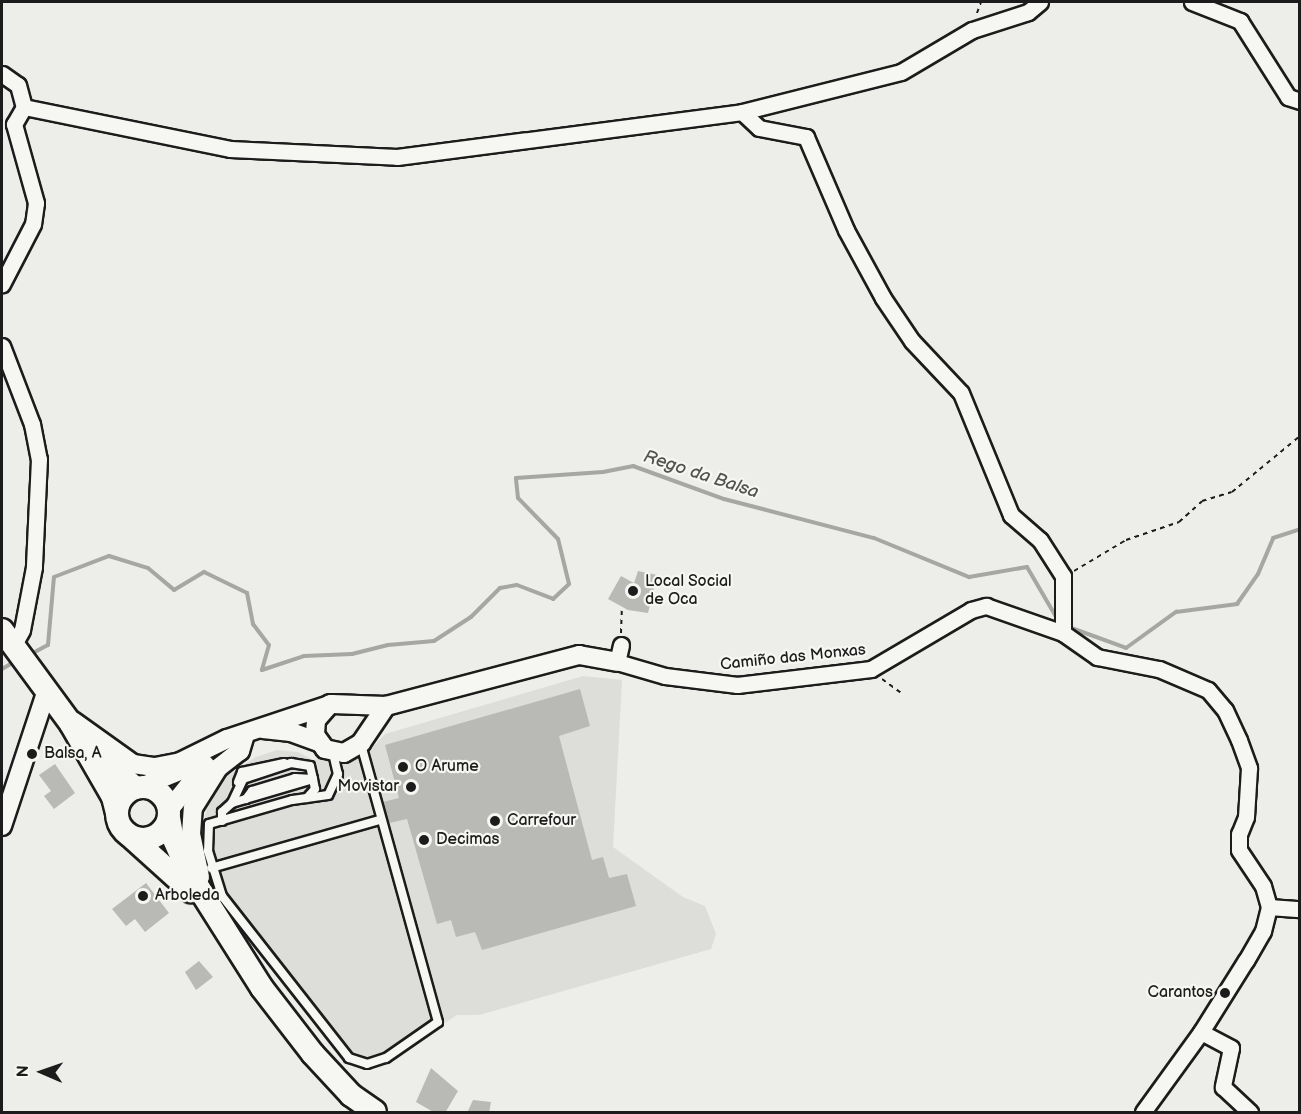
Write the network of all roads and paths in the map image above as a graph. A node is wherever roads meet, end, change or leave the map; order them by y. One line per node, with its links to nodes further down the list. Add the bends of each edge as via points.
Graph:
1 (1040, 2): 6 (street, via 1028,12 972,30 900,72)
2 (1192, 2): 4 (street, via 1240,21 1288,98)
3 (2, 74): 5 (street, via 18,85)
4 (1299, 101)
5 (24, 107): 6 (street, via 230,149 397,157); 7 (street, via 14,124 36,203 33,224)
6 (742, 112): 10 (street, via 759,128 806,137 846,230 883,298 912,340 961,393 1011,515 1040,540)
7 (2, 284)
8 (2, 346): 13 (street, via 32,424 39,459 34,567 22,630)
9 (1299, 435): 10 (path, via 1232,492 1202,501 1179,522 1126,540)
10 (1063, 576): 12 (street)
11 (622, 607): 14 (path)
12 (1063, 633): 15 (street, Camiño das Monxas, via 986,606 971,610); 37 (street, Camiño das Monxas, via 1097,657 1159,669 1208,690 1225,710 1249,768 1239,850 1263,886)
13 (7, 638): 16 (main road)
14 (619, 653): 15 (street, Camiño das Monxas, via 687,681 736,685); 19 (street, via 579,655)
15 (871, 669): 17 (path)
16 (47, 690): 21 (main road); 22 (street)
17 (901, 693)
18 (332, 704): 20 (street); 23 (street, via 288,716); 25 (street, via 316,720)
19 (387, 706): 20 (street); 24 (street)
20 (355, 707): 24 (street, via 364,719)
21 (67, 718): 22 (street); 23 (street, via 133,764 155,767 180,762 227,739); 27 (main road); 30 (main road, via 113,797)
22 (34, 731): 34 (street)
23 (252, 732): 25 (street, via 284,730); 27 (street, via 179,773); 31 (street, via 206,764); 39 (street, via 240,751 218,768 203,787 193,808 190,834 195,866)
24 (363, 738): 25 (street, via 353,750); 32 (lane)
25 (326, 747): 28 (lane, via 338,774 334,787 328,795)
26 (313, 779): 28 (lane, via 315,789); 29 (lane); 29 (lane, via 310,766 291,763 238,783)
27 (139, 787): 30 (main road, via 122,797); 31 (main road, via 158,791)
28 (306, 798): 33 (lane)
29 (232, 803): 33 (lane, via 222,812)
30 (117, 813): 35 (main road)
31 (169, 814): 35 (main road, via 153,837); 39 (main road, via 172,835 188,871)
32 (380, 820): 36 (lane); 36 (lane, via 438,1022 386,1058 367,1064 346,1055 222,896)
33 (222, 821): 36 (lane, via 209,824)
34 (2, 826)
35 (128, 834): 39 (main road, via 179,877)
36 (212, 868)
37 (1269, 907): 38 (street); 40 (street, via 1263,931)
38 (1299, 909)
39 (230, 938): 42 (main road, via 262,988 313,1054 351,1095)
40 (1201, 1032): 41 (street); 43 (street, via 1231,1048 1223,1087)
41 (1148, 1112)
42 (375, 1113)
43 (1250, 1113)

